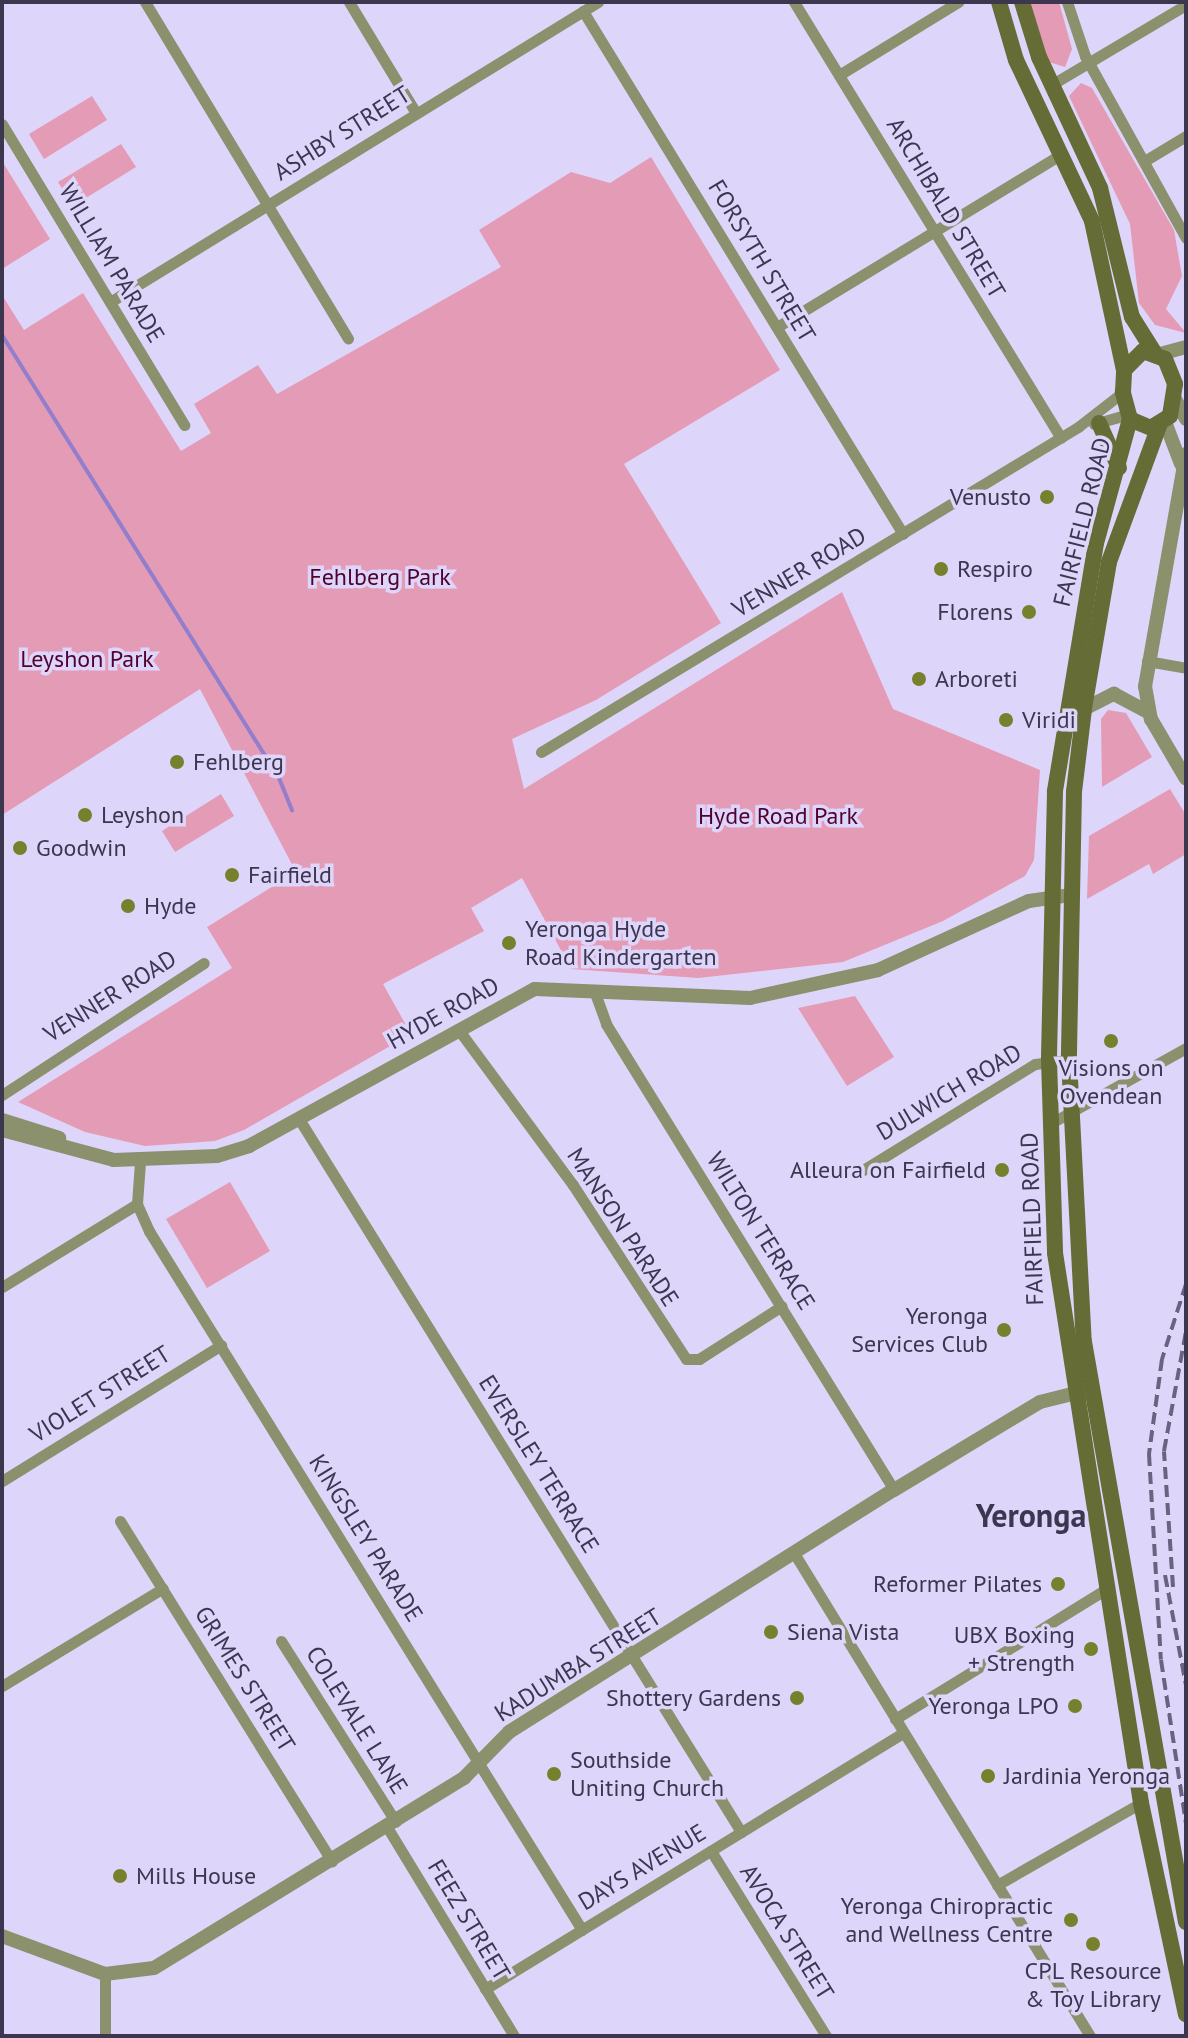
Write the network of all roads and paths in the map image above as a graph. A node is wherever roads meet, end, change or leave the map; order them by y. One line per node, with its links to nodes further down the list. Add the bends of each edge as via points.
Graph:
1 (145, 2): 19 (street)
2 (349, 2): 14 (street)
3 (598, 2): 10 (street, ASHBY STREET)
4 (794, 2): 12 (street, ARCHIBALD STREET)
5 (958, 2): 12 (street)
6 (999, 2): 17 (main road, via 1016,60)
7 (1022, 2): 13 (main road)
8 (1067, 2): 11 (street)
9 (1186, 5): 11 (street)
10 (583, 11): 14 (street, ASHBY STREET); 23 (street, FORSYTH STREET)
11 (1089, 64): 13 (street); 18 (street)
12 (839, 75): 20 (street, ARCHIBALD STREET)
13 (1051, 85): 26 (main road, via 1100,188 1132,317)
14 (416, 113): 19 (street, ASHBY STREET)
15 (2, 124): 22 (street, WILLIAM PARADE)
16 (1186, 136): 18 (street)
17 (1061, 154): 20 (street); 27 (main road, via 1098,238)
18 (1146, 160): 21 (street)
19 (268, 204): 22 (street, ASHBY STREET); 24 (street)
20 (934, 231): 23 (street); 36 (street, ARCHIBALD STREET)
21 (1186, 238)
22 (110, 302): 34 (street, WILLIAM PARADE)
23 (777, 327): 39 (street, FORSYTH STREET)
24 (348, 338)
25 (1186, 347): 26 (street)
26 (1157, 353): 27 (main road, via 1137,354); 28 (main road)
27 (1124, 370): 29 (main road)
28 (1179, 386): 31 (street); 33 (main road)
29 (1123, 392): 30 (main road); 35 (street, VENNER ROAD)
30 (1129, 417): 32 (street, VENNER ROAD); 33 (main road); 38 (main road, FAIRFIELD ROAD)
31 (1186, 419)
32 (1099, 423): 35 (street, VENNER ROAD); 38 (main road)
33 (1162, 424): 37 (street); 42 (main road, FAIRFIELD ROAD, via 1109,562)
34 (184, 425)
35 (1078, 427): 36 (street, VENNER ROAD)
36 (1061, 438): 39 (street, VENNER ROAD)
37 (1184, 459): 40 (street)
38 (1119, 468): 47 (main road, FAIRFIELD ROAD, via 1085,600 1055,792)
39 (903, 534): 44 (street, VENNER ROAD)
40 (1147, 661): 41 (street); 43 (street)
41 (1186, 668)
42 (1084, 709): 43 (street, via 1114,694); 46 (main road, FAIRFIELD ROAD)
43 (1148, 712): 45 (street)
44 (541, 752)
45 (1186, 779)
46 (1070, 895): 47 (street, HYDE ROAD); 53 (main road, FAIRFIELD ROAD)
47 (1050, 896): 49 (street, HYDE ROAD, via 915,957 810,987 750,998); 52 (main road, FAIRFIELD ROAD)
48 (204, 963): 54 (street, VENNER ROAD)
49 (595, 993): 50 (street, HYDE ROAD, via 535,989); 65 (street, WILTON TERRACE, via 606,1024)
50 (458, 1029): 56 (street, HYDE ROAD); 65 (street, MANSON PARADE, via 573,1185 686,1359 699,1359)
51 (1186, 1048): 55 (street)
52 (1049, 1060): 53 (street, DULWICH ROAD); 58 (main road, FAIRFIELD ROAD); 62 (street, DULWICH ROAD)
53 (1069, 1060): 55 (main road, FAIRFIELD ROAD)
54 (2, 1095)
55 (1073, 1117): 58 (street); 67 (main road, FAIRFIELD ROAD, via 1077,1255)
56 (299, 1119): 61 (street, HYDE ROAD, via 217,1156); 76 (street, EVERSLEY TERRACE)
57 (2, 1120): 60 (street, HYDE ROAD)
58 (1053, 1122): 68 (main road, FAIRFIELD ROAD, via 1057,1284)
59 (2, 1130): 60 (street, HYDE ROAD)
60 (79, 1151): 61 (street, HYDE ROAD)
61 (140, 1162): 63 (street)
62 (855, 1175)
63 (137, 1204): 64 (street); 66 (street, KINGSLEY PARADE)
64 (2, 1287)
65 (782, 1306): 70 (street, WILTON TERRACE)
66 (221, 1345): 69 (street, VIOLET STREET); 80 (street, KINGSLEY PARADE)
67 (1092, 1389): 68 (street, KADUMBA STREET); 87 (main road, FAIRFIELD ROAD)
68 (1074, 1392): 70 (street, KADUMBA STREET, via 1040,1402); 74 (main road, FAIRFIELD ROAD)
69 (2, 1481)
70 (894, 1490): 72 (street, KADUMBA STREET)
71 (120, 1521): 73 (street, GRIMES STREET)
72 (794, 1553): 76 (street, KADUMBA STREET); 78 (street)
73 (163, 1588): 77 (street); 85 (street, GRIMES STREET)
74 (1106, 1589): 78 (street); 81 (main road, FAIRFIELD ROAD)
75 (281, 1641): 82 (street, COLEVALE LANE)
76 (632, 1656): 80 (street, KADUMBA STREET, via 509,1732); 83 (street, EVERSLEY TERRACE)
77 (2, 1686)
78 (895, 1719): 79 (street)
79 (903, 1733): 83 (street, DAYS AVENUE); 86 (street)
80 (480, 1762): 82 (street, KADUMBA STREET); 88 (street, KINGSLEY PARADE)
81 (1141, 1803): 86 (street); 92 (main road, FAIRFIELD ROAD)
82 (391, 1824): 85 (street, KADUMBA STREET); 91 (street, FEEZ STREET)
83 (741, 1832): 84 (street, DAYS AVENUE)
84 (711, 1851): 88 (street, DAYS AVENUE); 95 (street, AVOCA STREET)
85 (332, 1861): 90 (street, KADUMBA STREET, via 154,1968)
86 (997, 1885): 96 (street)
87 (1186, 1922)
88 (582, 1930): 91 (street, DAYS AVENUE)
89 (2, 1936): 90 (street, KADUMBA STREET)
90 (105, 1974): 93 (street)
91 (485, 1989): 94 (street, FEEZ STREET)
92 (1186, 2014)
93 (105, 2036)
94 (514, 2036)
95 (826, 2036)
96 (1090, 2036)

